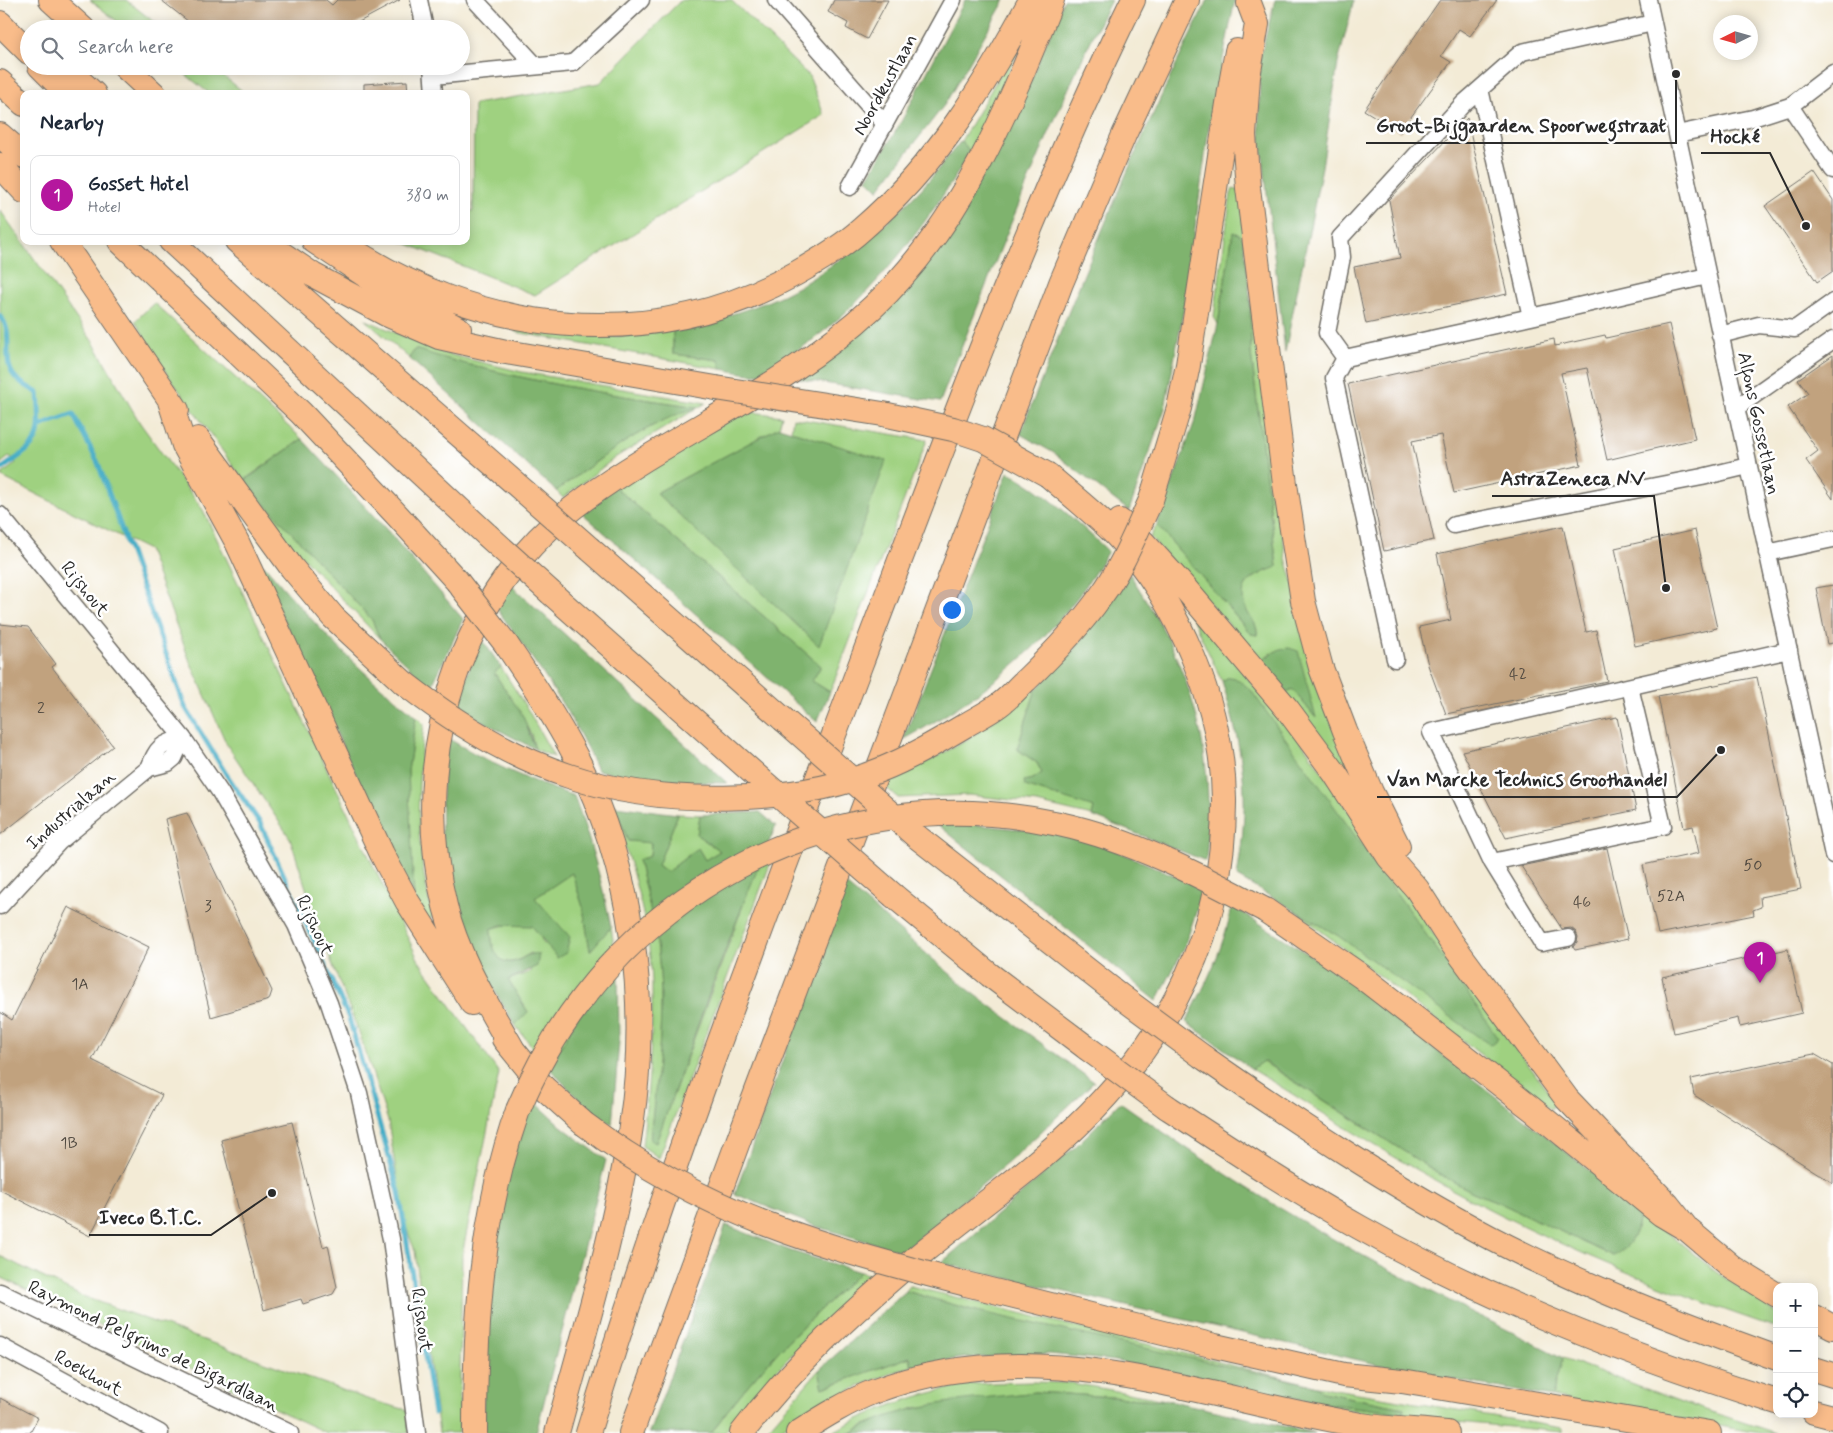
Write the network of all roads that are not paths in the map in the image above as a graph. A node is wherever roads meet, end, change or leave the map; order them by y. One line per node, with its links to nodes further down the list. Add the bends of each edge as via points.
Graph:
1 (51, 0): 13 (highway)
2 (419, 0): 14 (street)
3 (641, 0): 18 (street, via 573,63)
4 (776, 0): 33 (street)
5 (953, 0): 33 (street, Noordkustlaan)
6 (1031, 0): 47 (highway, via 961,119 920,172 890,203 861,230 821,259 771,287 714,309 667,319 612,325 566,325 523,320 434,294 371,263)
7 (1052, 0): 73 (highway, via 1010,104 954,208 912,265 875,305 836,340 797,367 623,472 582,501 528,548 490,600 456,670 447,699 438,737 433,812 437,866 458,945)
8 (1133, 0): 91 (highway, via 1096,76 1026,241 775,889 692,1118)
9 (1187, 0): 92 (highway, via 1124,135 1061,283)
10 (1648, 0): 16 (street, Alfons Gossetlaan)
11 (478, 1): 18 (street)
12 (1249, 2): 55 (highway, bridge, via 1230,84 1181,400 1151,500 1132,542 1103,594 1073,633 1000,705 926,749 878,771 800,791 728,798 684,797 627,791 570,776 520,757 469,729 404,683 333,617 228,484); 70 (highway, via 1257,24 1248,77 1245,125 1248,188 1292,540 1303,601 1321,668 1345,731)
13 (73, 20)
14 (423, 20)
15 (0, 23): 17 (highway)
16 (1653, 23): 26 (street, via 1522,52); 34 (street, Alfons Gossetlaan)
17 (20, 41)
18 (536, 66): 19 (street)
19 (470, 69)
20 (1833, 73): 32 (street)
21 (49, 75): 27 (highway)
22 (73, 75): 28 (highway)
23 (134, 75): 29 (highway)
24 (432, 75): 30 (street)
25 (0, 82): 31 (highway)
26 (1480, 89): 50 (street); 54 (street, via 1340,238 1342,257 1327,333)
27 (64, 90)
28 (90, 90)
29 (150, 90)
30 (434, 90)
31 (20, 100)
32 (1790, 106): 34 (street, via 1753,118); 38 (street)
33 (884, 124): 40 (street, Noordkustlaan)
34 (1677, 134): 48 (street, Alfons Gossetlaan)
35 (0, 135): 36 (highway)
36 (20, 152)
37 (0, 166): 39 (highway)
38 (1833, 170)
39 (20, 187)
40 (850, 187)
41 (65, 245): 55 (highway)
42 (124, 245): 90 (highway, bridge, via 301,413 457,581 538,691 576,758 608,834 632,937 637,983 638,1057 632,1125 604,1257)
43 (175, 245): 83 (highway, bridge, via 551,593 894,896 990,975 1166,1106 1343,1218 1446,1273 1531,1313 1613,1346)
44 (242, 245): 80 (highway, bridge, via 916,836 1203,1057 1287,1116 1406,1191 1492,1238 1660,1316)
45 (269, 245): 53 (highway, via 313,275 386,314 439,337)
46 (319, 245): 53 (highway, via 437,319)
47 (345, 245)
48 (1707, 276): 50 (street); 51 (street, Alfons Gossetlaan)
49 (1833, 302): 51 (street, via 1795,329 1759,325)
50 (1531, 317): 54 (street)
51 (1720, 335): 56 (street, Alfons Gossetlaan)
52 (1833, 340): 56 (street)
53 (506, 352): 58 (highway, bridge, via 883,414 953,429 983,439)
54 (1345, 358): 64 (street, via 1334,378)
55 (169, 398): 73 (highway, via 184,445 233,534 386,862 469,1000)
56 (1736, 408): 57 (street, Alfons Gossetlaan)
57 (1748, 466): 60 (street); 62 (street, Alfons Gossetlaan)
58 (1048, 475): 70 (highway, via 1088,495 1126,526 1184,588 1288,710 1334,772 1389,857); 93 (highway, via 1116,536 1143,568 1171,611 1199,673 1214,722 1224,787 1222,863 1211,916 1165,1021 1102,1101 1004,1188 918,1256 814,1350)
59 (0, 515): 66 (street, Rijshout)
60 (1454, 525)
61 (1833, 539): 62 (street)
62 (1767, 553): 63 (street, Alfons Gossetlaan)
63 (1789, 650): 65 (street); 67 (street, Alfons Gossetlaan)
64 (1395, 659)
65 (1630, 686): 69 (street, via 1663,826); 69 (street, via 1431,732)
66 (183, 738): 71 (street, Industrialaan, via 168,764 149,768 59,842); 88 (street, Rijshout, via 220,792 296,924 329,1003 359,1093 391,1239)
67 (1826, 793): 68 (street, Alfons Gossetlaan)
68 (1833, 855)
69 (1492, 862): 72 (street, via 1542,943)
70 (1417, 888): 74 (highway, via 1452,942 1567,1099)
71 (0, 906)
72 (1568, 938)
73 (513, 1050): 96 (highway, bridge, via 544,1088 583,1123 640,1164 723,1207 862,1257 1215,1346 1344,1375 1402,1381)
74 (1688, 1230): 76 (highway, via 1733,1268); 89 (highway, bridge, via 1661,1214 1361,976 1265,910 1195,872 1108,836 1060,824 989,814 942,813 868,820 776,848 697,890 658,919 607,967 582,996 547,1048 518,1110 493,1194 478,1309)
75 (0, 1292): 87 (street, Raymond Pelgrims de Bigardlaan)
76 (1773, 1293)
77 (1818, 1319): 78 (highway)
78 (1833, 1327)
79 (0, 1346): 86 (street, Roekhout)
80 (1773, 1357)
81 (1818, 1370): 82 (highway)
82 (1833, 1375)
83 (1773, 1401)
84 (1818, 1413): 85 (highway)
85 (1833, 1417)
86 (160, 1433)
87 (290, 1433)
88 (417, 1433)
89 (475, 1433)
90 (557, 1433)
91 (588, 1433)
92 (631, 1433)
93 (742, 1433)
94 (798, 1433): 95 (highway, via 838,1408 874,1391 962,1370 1022,1365 1092,1369 1361,1425)
95 (1447, 1433)
96 (1709, 1433)

